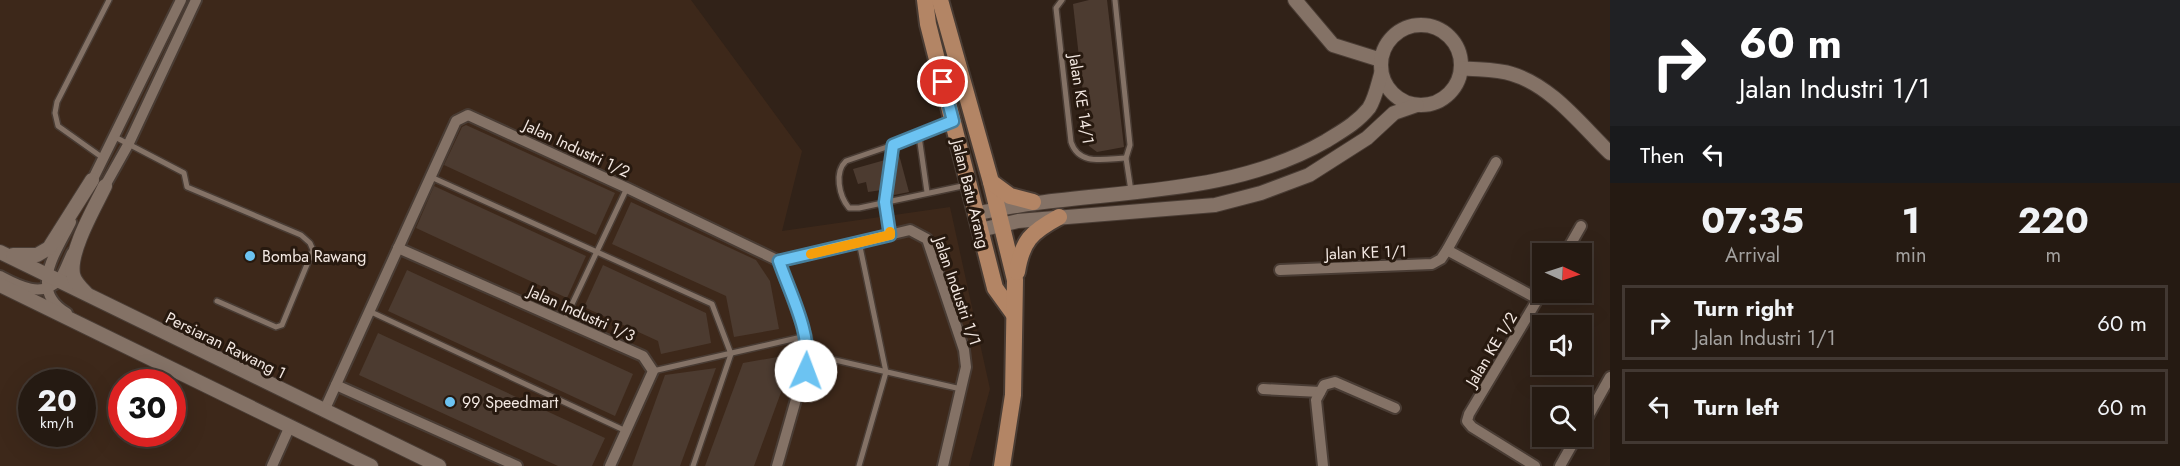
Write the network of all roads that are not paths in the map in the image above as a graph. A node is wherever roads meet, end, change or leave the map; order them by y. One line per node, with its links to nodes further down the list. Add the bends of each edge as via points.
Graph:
1 (109, 0): 18 (lane, via 55,113 58,126)
2 (181, 0): 14 (street)
3 (196, 0): 15 (street)
4 (925, 0): 12 (main road, Jalan Batu Arang)
5 (940, 0): 22 (main road, Jalan Batu Arang)
6 (1062, 0): 19 (lane, Jalan KE 14/1, via 1056,8 1074,152 1084,159)
7 (1115, 0): 19 (lane, via 1130,145)
8 (1295, 0): 9 (street, via 1333,45)
9 (1381, 67): 10 (street, via 1385,47 1393,35 1418,24 1432,26 1454,41); 11 (street, via 1386,86 1394,95); 26 (street, via 1370,106 1355,124 1310,150 1264,169 1211,182)
10 (1461, 68): 11 (street, via 1447,95 1430,104); 17 (street, via 1510,73 1531,81)
11 (1417, 105): 31 (street, via 1394,113 1367,138 1309,175 1261,193 1215,205)
12 (953, 121): 13 (lane); 24 (main road, Jalan Batu Arang)
13 (919, 136): 16 (lane); 27 (lane)
14 (115, 137): 15 (lane); 18 (street)
15 (129, 143): 23 (street); 49 (lane, via 184,173 187,186 301,235 310,243 313,250 282,325 269,325)
16 (893, 145): 28 (lane); 28 (lane, via 846,161 838,175 849,208)
17 (1610, 153)
18 (103, 158): 23 (street)
19 (1126, 158): 26 (lane)
20 (1496, 162): 38 (street)
21 (431, 177): 25 (street, Jalan Industri 1/2, via 456,121 468,115); 37 (street, Jalan Industri 1/2); 40 (lane)
22 (991, 182): 29 (main road, via 1010,196); 30 (main road, Jalan Batu Arang)
23 (99, 183): 39 (street, via 49,248 21,257); 45 (street); 48 (street, via 72,271)
24 (967, 184): 27 (lane); 32 (main road, Jalan Batu Arang)
25 (627, 188): 40 (lane); 41 (street, Jalan Industri 1/2)
26 (1131, 191): 29 (street)
27 (927, 192): 28 (lane)
28 (885, 202): 34 (lane)
29 (1033, 202): 30 (street)
30 (1000, 217): 31 (street); 32 (street); 44 (main road, Jalan Batu Arang)
31 (1059, 217): 44 (main road, via 1028,239 1020,252)
32 (977, 222): 52 (main road, Jalan Batu Arang, via 995,288)
33 (1581, 226): 36 (street)
34 (890, 235): 35 (street, Jalan Industri 1/1); 62 (street, Jalan Industri 1/1, via 910,230 927,238 964,350 966,367)
35 (859, 242): 41 (street, Jalan Industri 1/1); 59 (lane)
36 (1571, 243)
37 (398, 248): 51 (street, Jalan Industri 1/2); 53 (street, Jalan Industri 1/3)
38 (1448, 250): 42 (street, Jalan KE 1/1, via 1432,264); 47 (street)
39 (0, 251): 45 (street, Persiaran Rawang 1)
40 (597, 251): 53 (lane); 55 (lane, via 712,304)
41 (779, 261): 54 (street)
42 (1280, 270)
43 (0, 276): 45 (street, via 29,290)
44 (1015, 280): 52 (main road, Jalan Batu Arang)
45 (50, 281): 48 (street, Persiaran Rawang 1); 57 (street, via 50,295 60,309)
46 (0, 285): 57 (street)
47 (1532, 292)
48 (93, 298): 67 (street, Persiaran Rawang 1)
49 (217, 301)
50 (1536, 303): 82 (street, Jalan KE 1/2, via 1467,421)
51 (369, 311): 61 (street, Jalan Industri 1/2); 69 (lane)
52 (1013, 313): 80 (main road, Jalan Batu Arang, via 1013,395)
53 (564, 321): 58 (street, Jalan Industri 1/3, via 643,356)
54 (806, 336): 55 (lane); 56 (street)
55 (731, 354): 58 (lane); 76 (lane)
56 (808, 354): 59 (lane); 77 (street)
57 (144, 355): 68 (street)
58 (653, 371): 69 (street)
59 (886, 372): 62 (lane); 78 (lane)
60 (1610, 377): 66 (street)
61 (336, 385): 67 (street, Jalan Industri 1/2); 74 (street)
62 (961, 389): 79 (street, Jalan Industri 1/1)
63 (1263, 389): 64 (street)
64 (1320, 392): 65 (street, via 1335,382); 81 (street, via 1316,400)
65 (1395, 408)
66 (1592, 409)
67 (324, 411): 73 (street, Persiaran Rawang 1)
68 (290, 426): 71 (street); 72 (street)
69 (626, 431): 75 (street)
70 (1571, 447): 83 (street)
71 (272, 466)
72 (371, 466)
73 (439, 466)
74 (517, 466)
75 (610, 466)
76 (693, 466)
77 (777, 466)
78 (859, 466)
79 (943, 466)
80 (1002, 466)
81 (1323, 466)
82 (1535, 466)
83 (1560, 466)

